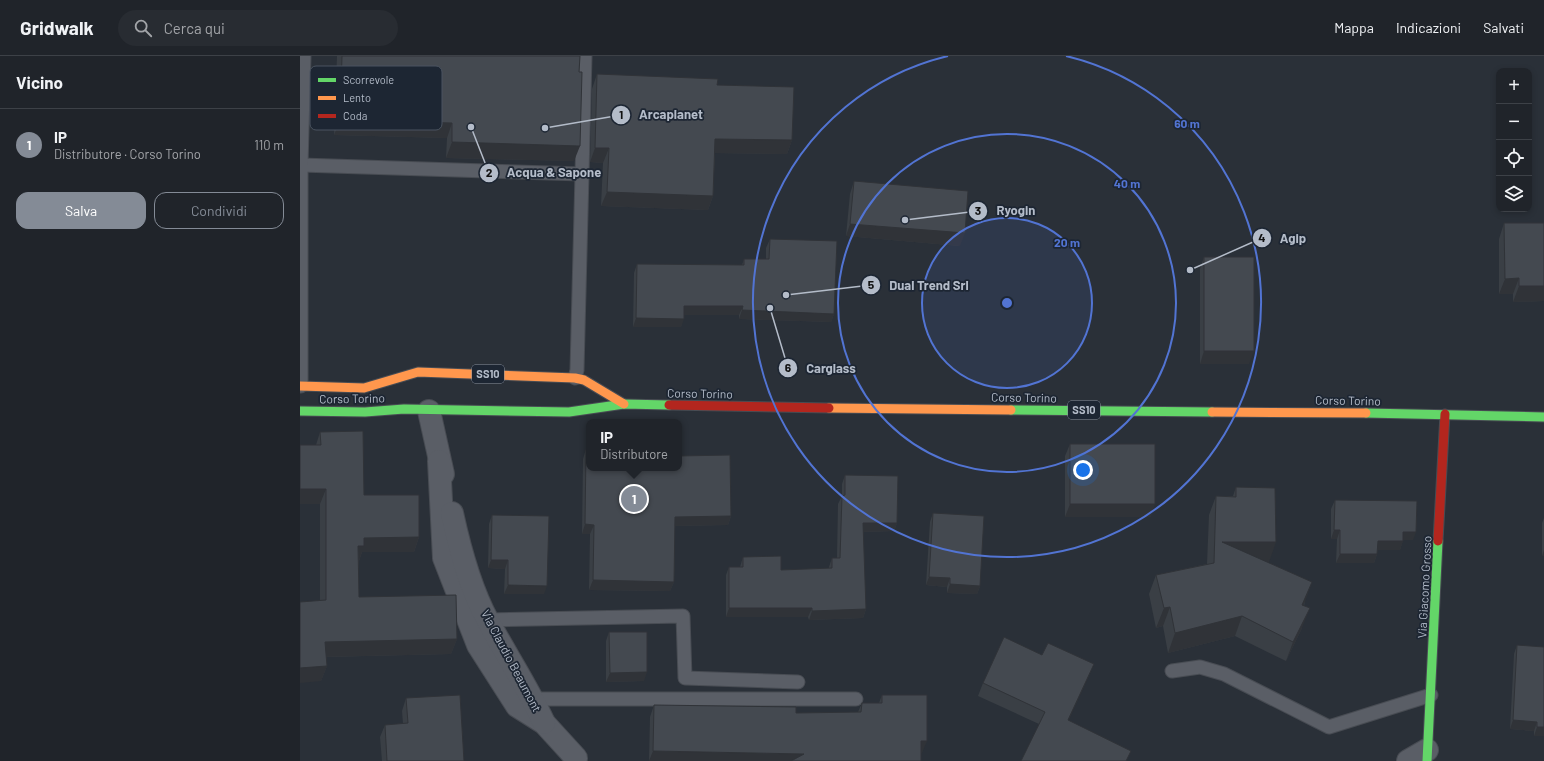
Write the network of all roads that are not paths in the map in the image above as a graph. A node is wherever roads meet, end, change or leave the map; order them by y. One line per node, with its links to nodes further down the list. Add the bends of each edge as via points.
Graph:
1 (304, 56): 3 (lane)
2 (585, 56): 4 (lane)
3 (301, 165): 4 (lane); 7 (lane)
4 (582, 174): 6 (lane)
5 (402, 377): 6 (main road, Corso Torino / SS10, via 418,372); 7 (main road, Corso Torino / SS10, via 364,388); 8 (main road, Corso Torino)
6 (577, 382): 10 (main road, Corso Torino / SS10, via 584,380)
7 (300, 386)
8 (397, 391)
9 (578, 399): 11 (main road)
10 (624, 404): 11 (main road, Corso Torino / SS10); 14 (main road, Corso Torino / SS10)
11 (576, 410): 13 (main road, Corso Torino / SS10)
12 (300, 411): 13 (main road, Corso Torino / SS10, via 365,412 402,406)
13 (429, 411): 16 (street, Via Claudio Beaumont)
14 (1446, 414): 15 (main road, Corso Torino / SS10); 20 (main road, Via Giacomo Grosso)
15 (1544, 417)
16 (440, 461): 17 (street, Via Claudio Beaumont, via 463,558); 23 (street, Via Claudio Beaumont, via 444,558 458,597 478,645 517,706)
17 (487, 620): 19 (lane, via 683,616 685,678); 21 (street, Via Claudio Beaumont)
18 (1172, 671): 20 (lane, via 1200,667 1224,674 1329,727)
19 (798, 682)
20 (1431, 695): 24 (main road, Via Giacomo Grosso)
21 (534, 699): 22 (lane); 23 (street, Via Claudio Beaumont)
22 (856, 699)
23 (544, 723): 25 (street, Via Claudio Beaumont)
24 (1427, 756): 26 (street)
25 (576, 758)
26 (1408, 761)

